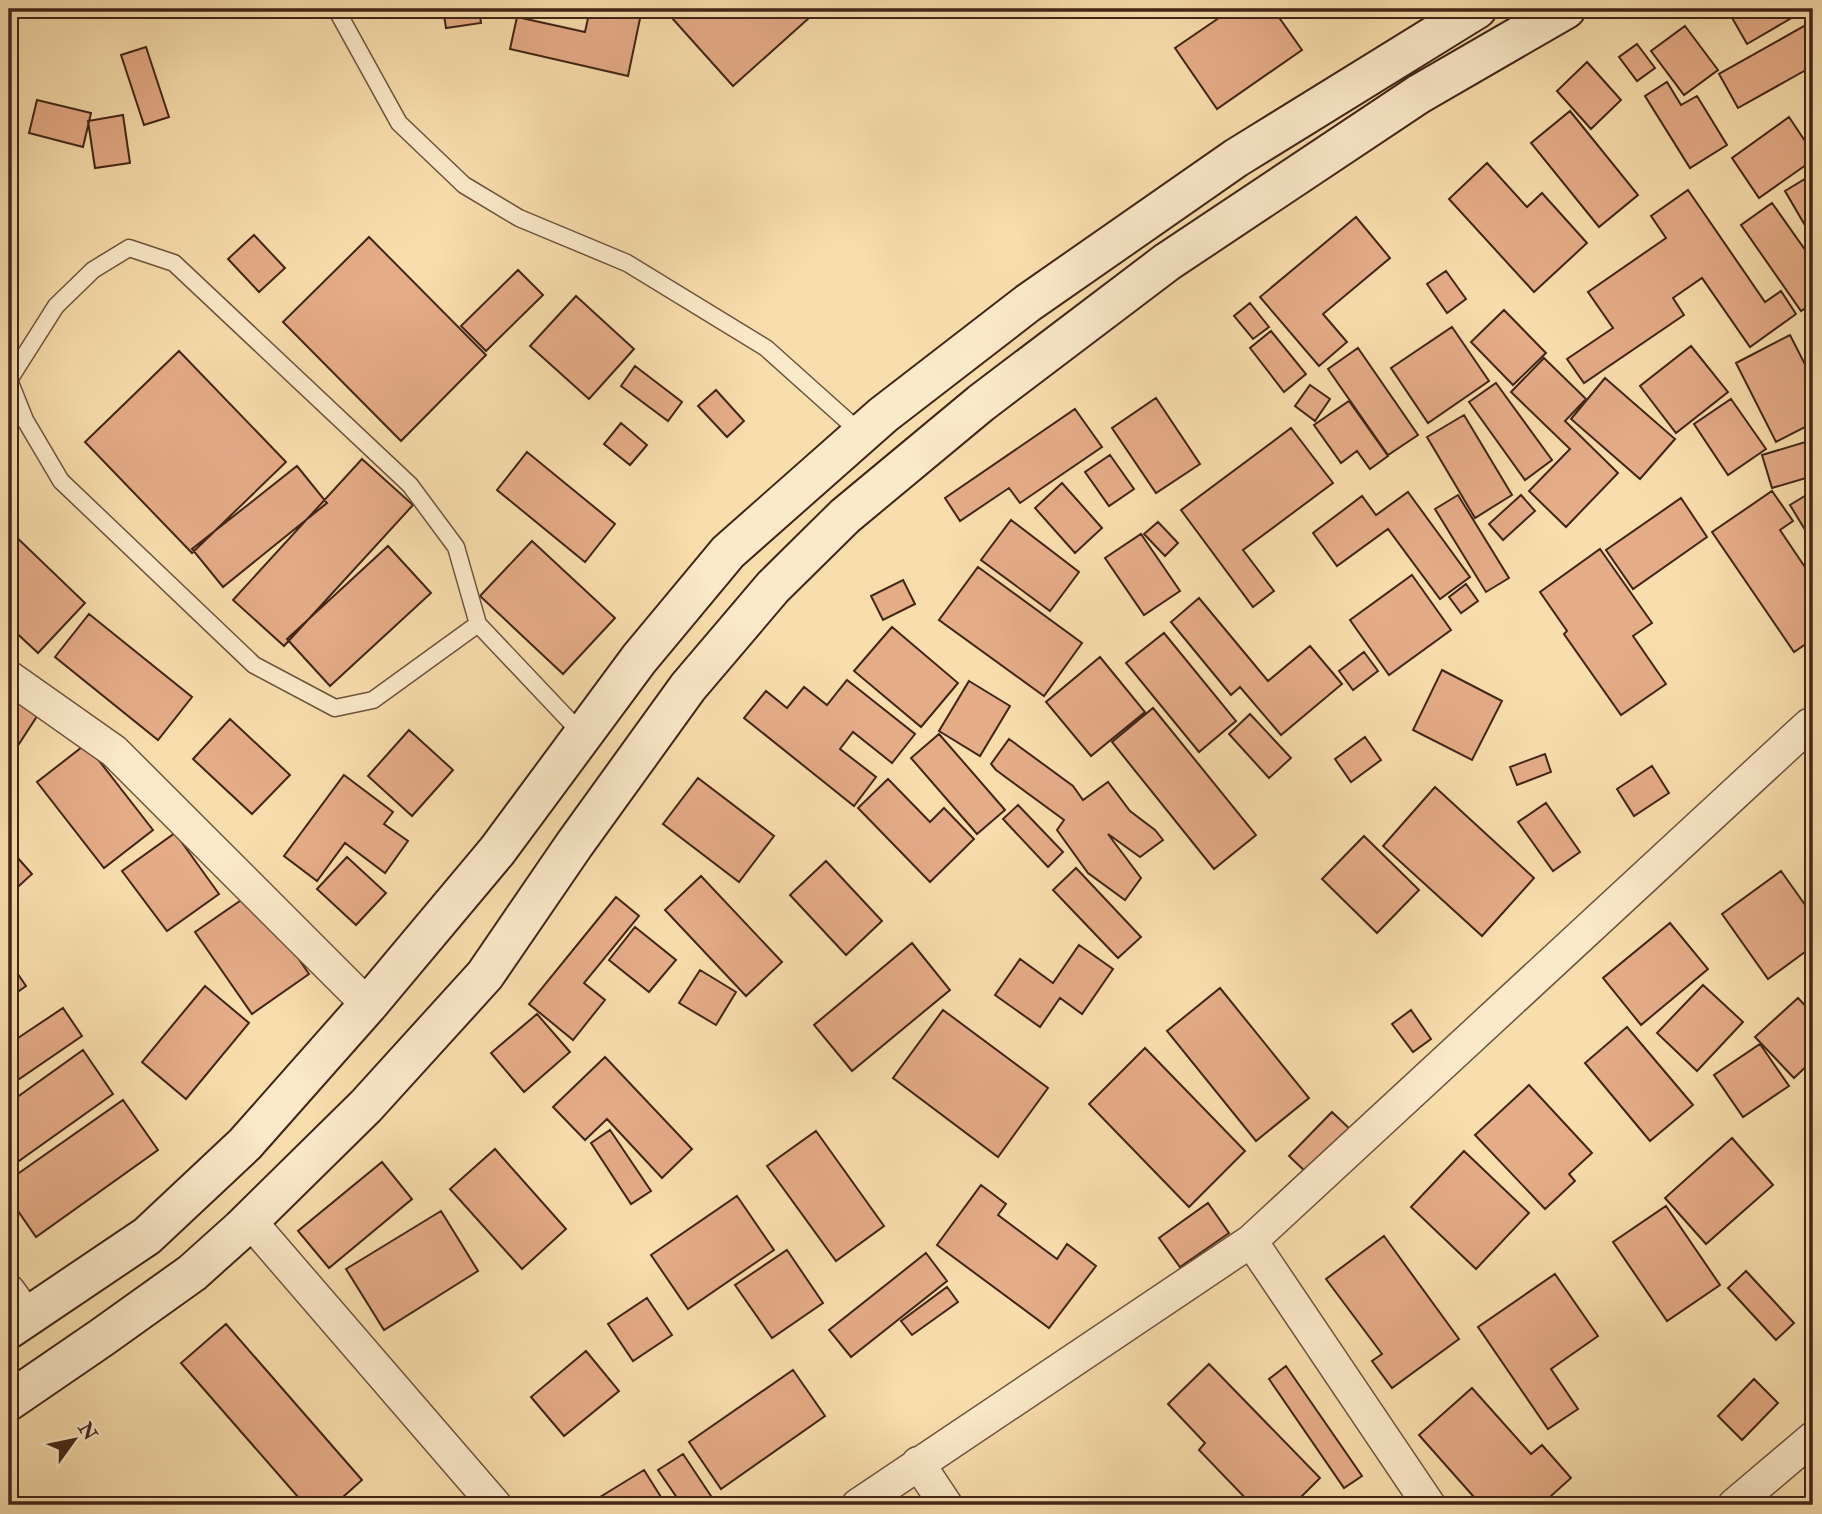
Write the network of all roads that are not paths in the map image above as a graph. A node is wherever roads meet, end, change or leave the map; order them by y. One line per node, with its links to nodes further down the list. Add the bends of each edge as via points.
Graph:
1 (336, 9): 4 (lane, via 399,122 464,185 519,218 627,263 766,348)
2 (1477, 9): 4 (main road, via 1225,165 1028,303)
3 (1566, 9): 10 (main road, via 1419,93 1167,262 981,403 845,516 773,587 688,687 485,975 366,1106)
4 (862, 434): 8 (main road, via 728,552)
5 (478, 625): 5 (lane, via 456,547 410,485 174,263 130,248 93,270 56,306 9,380 24,420 61,481 254,664 335,708 373,700); 8 (lane)
6 (9, 677): 9 (street, via 114,751)
7 (1812, 726): 11 (street)
8 (583, 735): 9 (main road, via 497,851)
9 (368, 1005): 12 (main road, via 245,1144 147,1236)
10 (249, 1220): 13 (main road, via 192,1273); 16 (street)
11 (1251, 1241): 15 (street); 19 (street)
12 (15, 1312)
13 (9, 1401)
14 (1813, 1438): 20 (street)
15 (919, 1464): 17 (street); 18 (street)
16 (495, 1505)
17 (858, 1505)
18 (946, 1505)
19 (1429, 1505)
20 (1734, 1505)

